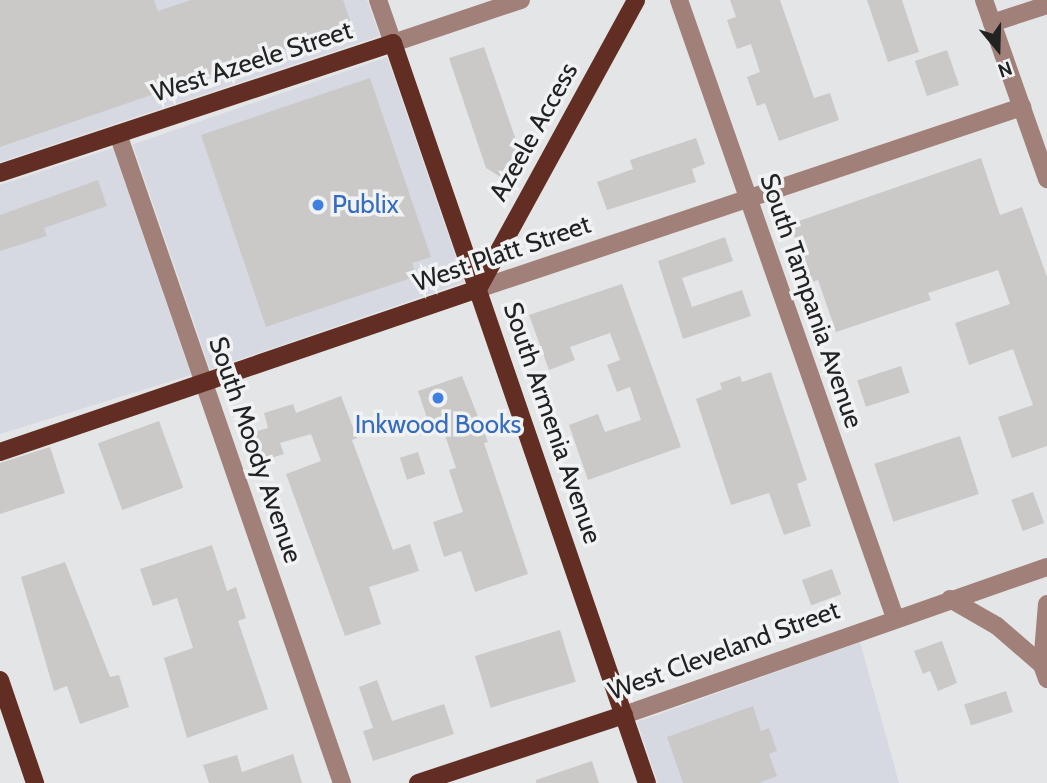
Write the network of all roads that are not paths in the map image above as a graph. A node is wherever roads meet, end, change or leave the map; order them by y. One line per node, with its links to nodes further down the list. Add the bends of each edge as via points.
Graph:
1 (378, 0): 8 (street, South Armenia Avenue)
2 (521, 0): 8 (street, West Azeele Street)
3 (636, 0): 14 (main road, Azeele Access)
4 (679, 0): 13 (street, South Tampania Avenue)
5 (984, 0): 7 (street)
6 (1047, 5): 7 (street)
7 (992, 23): 9 (street)
8 (393, 43): 10 (main road, West Azeele Street); 14 (main road, South Armenia Avenue)
9 (1022, 107): 12 (street); 13 (street, West Platt Street)
10 (118, 134): 11 (main road, West Azeele Street); 15 (street, South Moody Avenue)
11 (0, 173)
12 (1047, 179)
13 (747, 199): 14 (street, West Platt Street); 20 (street, South Tampania Avenue)
14 (478, 289): 15 (main road, West Platt Street); 23 (main road, South Armenia Avenue)
15 (204, 383): 16 (main road, West Platt Street); 25 (street, South Moody Avenue)
16 (0, 452)
17 (1047, 567): 18 (street, West Cleveland Street)
18 (950, 599): 20 (street, West Cleveland Street); 21 (street, via 998,626)
19 (1047, 604): 21 (street)
20 (895, 618): 23 (street, West Cleveland Street)
21 (1045, 672)
22 (0, 680): 24 (main road)
23 (624, 715): 26 (main road, West Cleveland Street); 27 (main road, South Armenia Avenue)
24 (36, 783)
25 (342, 783)
26 (418, 783)
27 (648, 783)

